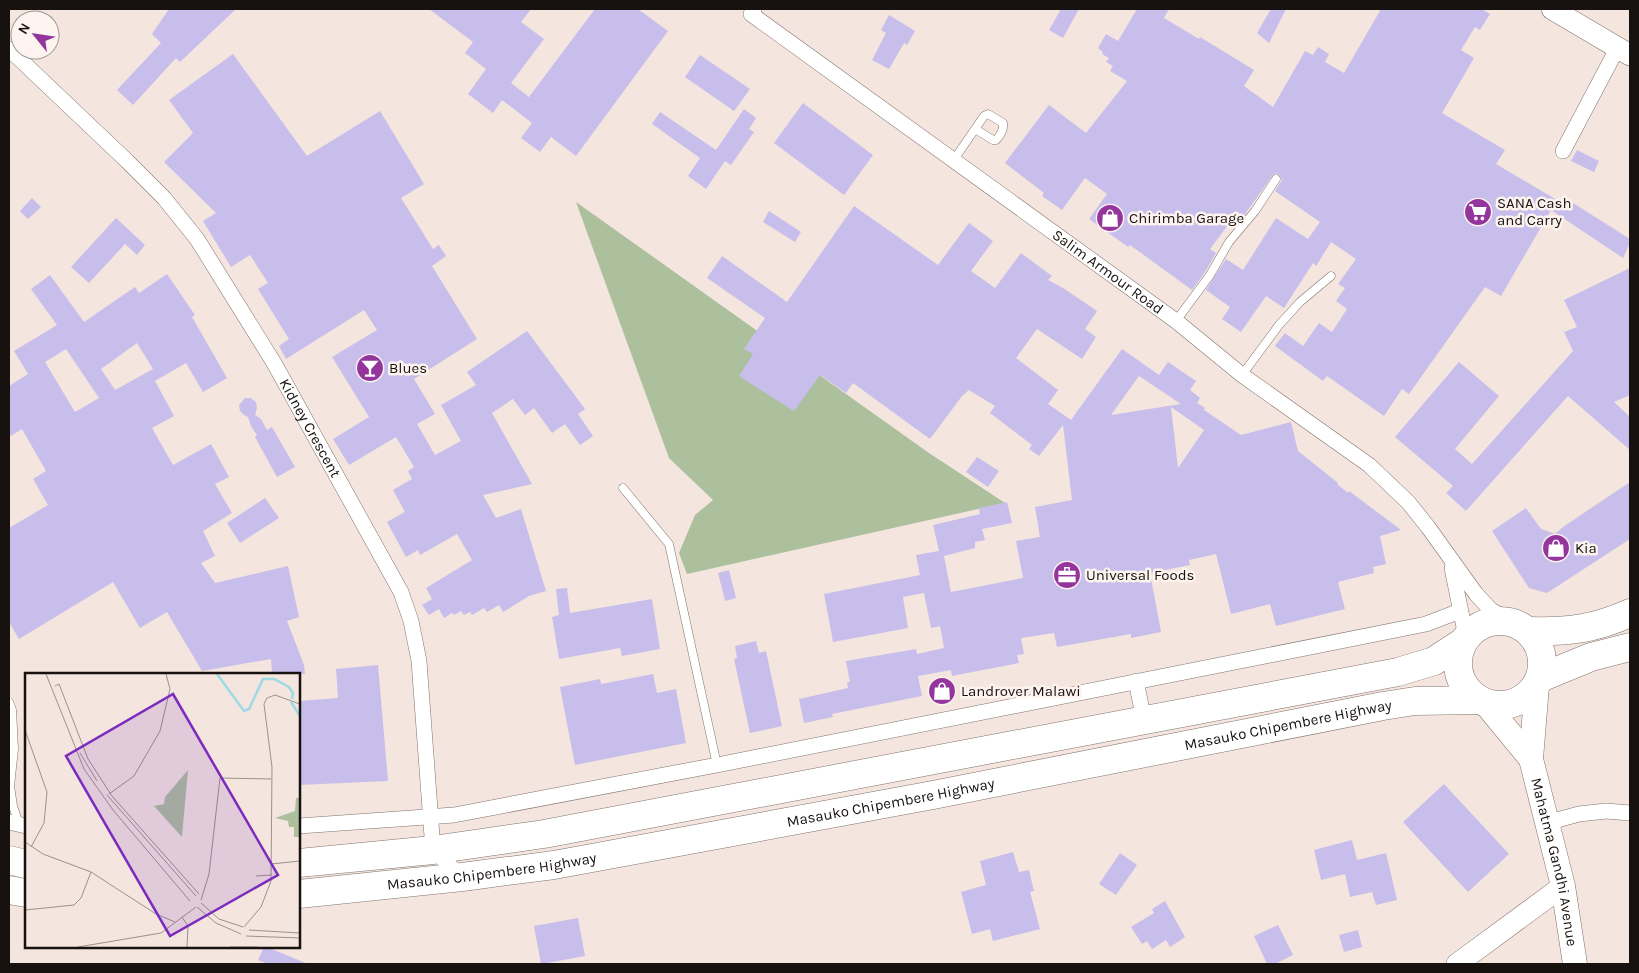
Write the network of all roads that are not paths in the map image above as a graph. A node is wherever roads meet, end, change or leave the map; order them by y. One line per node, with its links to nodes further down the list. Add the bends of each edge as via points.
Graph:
1 (1552, 9): 4 (street)
2 (750, 11): 7 (street, Salim Armour Road)
3 (9, 49): 27 (street, Kidney Crescent, via 164,198 197,239 274,363 400,592 412,621 418,661)
4 (1624, 51): 6 (street)
5 (975, 129): 7 (lane)
6 (1563, 151)
7 (953, 161): 10 (street, Salim Armour Road)
8 (1276, 179): 10 (lane)
9 (1331, 276): 11 (lane, via 1279,325)
10 (1176, 321): 11 (street, Salim Armour Road)
11 (1242, 374): 13 (street, Salim Armour Road, via 1369,464 1408,502)
12 (623, 488): 25 (lane, via 669,544)
13 (1450, 559): 14 (street, Salim Armour Road); 16 (street, Salim Armour Road, via 1491,610)
14 (1460, 611): 17 (street, Salim Armour Road); 19 (street, via 1426,624)
15 (1630, 613): 16 (highway, via 1586,629 1558,632)
16 (1518, 626): 17 (highway, via 1496,620 1474,629); 20 (highway, via 1539,645 1543,661)
17 (1465, 639): 22 (highway, via 1458,654 1461,681); 23 (highway, Masauko Chipembere Highway, via 1434,661 1398,672)
18 (1630, 646): 20 (highway, via 1591,657)
19 (1136, 681): 23 (street); 25 (street)
20 (1538, 682): 22 (highway, via 1529,694 1508,705); 24 (main road, Mahatma Gandhi Avenue)
21 (9, 702): 29 (lane, via 14,749 10,786)
22 (1482, 702): 24 (main road, Mahatma Gandhi Avenue); 35 (highway, Masauko Chipembere Highway, via 1415,701 563,864)
23 (1144, 720): 31 (highway, Masauko Chipembere Highway, via 544,834)
24 (1531, 759): 28 (main road, Mahatma Gandhi Avenue)
25 (717, 765): 27 (street, via 454,815)
26 (1630, 812): 28 (street, via 1579,814)
27 (431, 816): 30 (street); 31 (street, Kidney Crescent)
28 (1546, 823): 36 (main road, Mahatma Gandhi Avenue)
29 (18, 824)
30 (300, 826)
31 (433, 850): 33 (highway, Masauko Chipembere Highway); 35 (street)
32 (9, 860): 34 (highway)
33 (300, 863)
34 (25, 864)
35 (462, 877): 39 (highway, Masauko Chipembere Highway)
36 (1563, 886): 40 (street); 41 (main road, Mahatma Gandhi Avenue)
37 (9, 890): 38 (highway)
38 (25, 893)
39 (300, 894)
40 (1457, 964)
41 (1575, 964)

